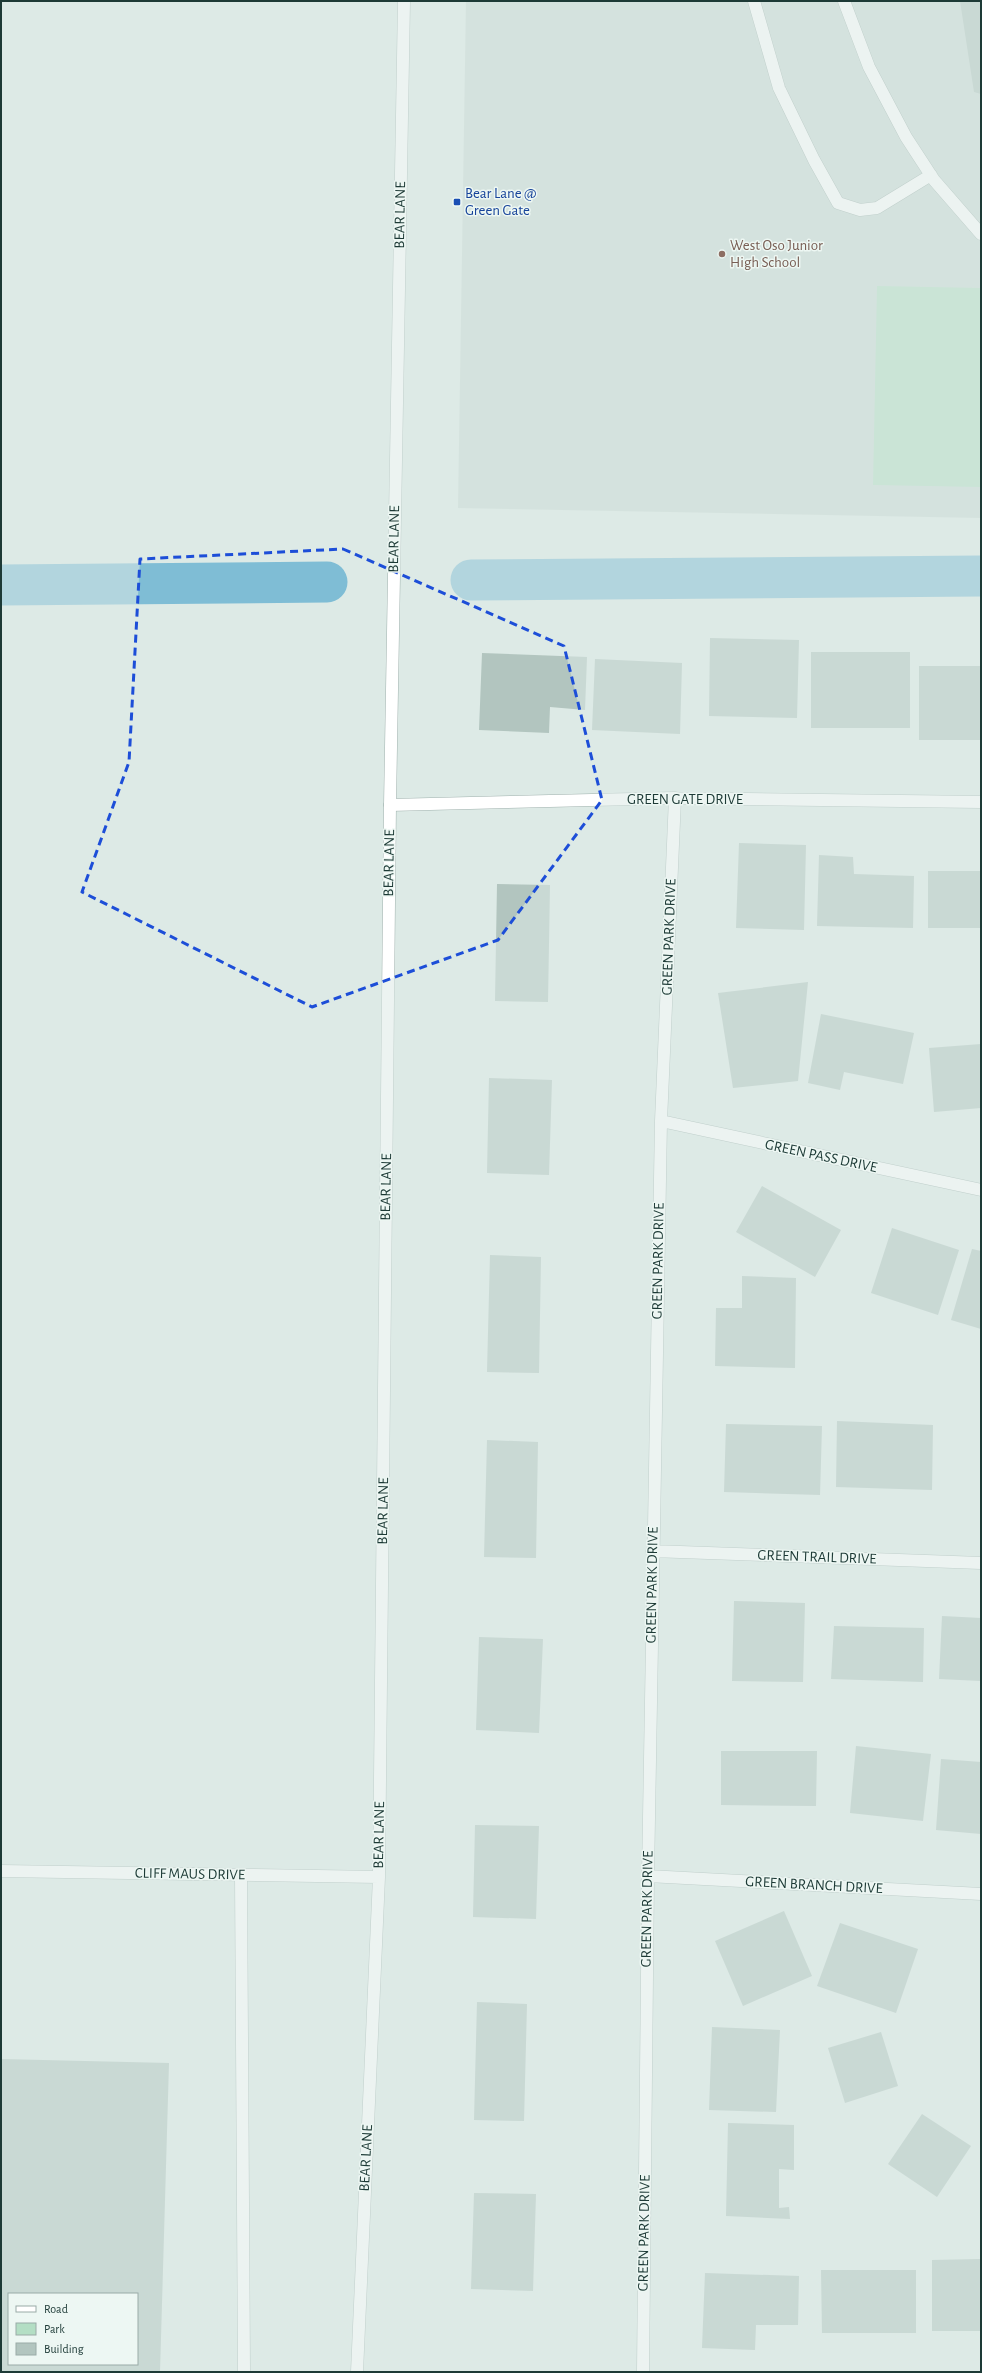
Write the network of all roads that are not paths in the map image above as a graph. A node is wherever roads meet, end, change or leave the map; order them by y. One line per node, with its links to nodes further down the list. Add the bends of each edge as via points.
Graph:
1 (404, 1): 8 (street, BEAR LANE)
2 (754, 1): 4 (street, via 779,88 838,203 860,210 877,208)
3 (844, 1): 4 (street, via 869,67 906,137)
4 (931, 175): 5 (street)
5 (981, 234)
6 (675, 798): 7 (street, GREEN GATE DRIVE); 8 (street, GREEN GATE DRIVE); 9 (street, GREEN PARK DRIVE)
7 (981, 802)
8 (390, 806): 16 (street, BEAR LANE)
9 (661, 1121): 10 (street, GREEN PASS DRIVE); 11 (street, GREEN PARK DRIVE)
10 (981, 1190)
11 (652, 1551): 12 (street, GREEN TRAIL DRIVE); 15 (street, GREEN PARK DRIVE)
12 (981, 1563)
13 (1, 1871): 14 (street, CLIFF MAUS DRIVE)
14 (242, 1875): 16 (street, CLIFF MAUS DRIVE); 18 (street)
15 (648, 1876): 17 (street, GREEN BRANCH DRIVE); 20 (street, GREEN PARK DRIVE)
16 (379, 1877): 19 (street, BEAR LANE)
17 (981, 1894)
18 (244, 2372)
19 (357, 2372)
20 (643, 2372)

